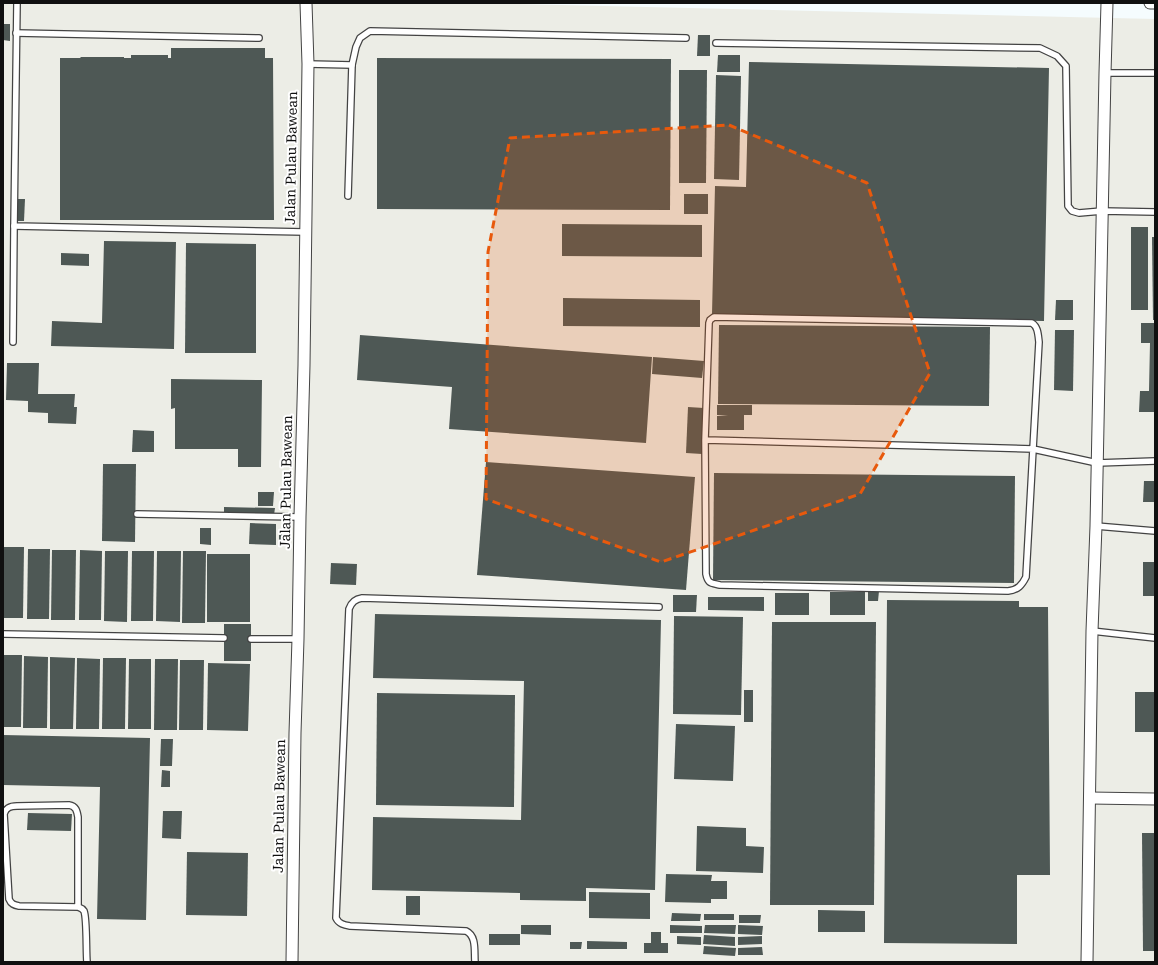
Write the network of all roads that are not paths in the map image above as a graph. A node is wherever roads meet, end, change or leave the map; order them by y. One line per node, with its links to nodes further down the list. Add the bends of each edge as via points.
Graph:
1 (17, 3): 6 (lane)
2 (306, 3): 10 (street, Jalan Pulau Bawean)
3 (1107, 3): 12 (street)
4 (1150, 3): 5 (street)
5 (1155, 3)
6 (16, 33): 7 (lane); 17 (lane)
7 (259, 38)
8 (686, 38): 11 (lane, via 370,31 360,38)
9 (716, 43): 15 (lane, via 1040,48 1057,56 1066,66 1068,206 1072,211 1079,213)
10 (308, 64): 11 (lane); 18 (street, Jalan Pulau Bawean)
11 (352, 65): 14 (lane)
12 (1105, 73): 13 (lane); 15 (street)
13 (1155, 73)
14 (348, 196)
15 (1102, 211): 16 (lane); 23 (street)
16 (1155, 212)
17 (14, 226): 18 (lane); 19 (lane)
18 (305, 232): 25 (street, Jalan Pulau Bawean)
19 (13, 342)
20 (705, 440): 21 (lane); 21 (lane, via 709,323 712,318 1032,323 1036,326 1039,342); 21 (lane, via 706,574 709,582 720,585 1014,591 1026,577)
21 (1034, 449): 23 (lane)
22 (1155, 461): 23 (lane)
23 (1097, 463): 26 (street)
24 (137, 514): 25 (lane)
25 (300, 517): 33 (street, Jalan Pulau Bawean)
26 (1096, 526): 27 (lane); 29 (street)
27 (1155, 531)
28 (659, 607): 40 (lane, via 362,598 350,605 336,918 338,922 350,926 466,931 474,940)
29 (1092, 631): 34 (lane); 35 (street)
30 (4, 634): 31 (lane)
31 (224, 638)
32 (251, 638): 33 (lane)
33 (298, 638): 39 (street, Jalan Pulau Bawean)
34 (1155, 638)
35 (1090, 798): 36 (street); 41 (street)
36 (1155, 799)
37 (78, 907): 37 (lane, via 78,817 75,808 69,805 7,808 4,814 10,902 19,906); 38 (lane, via 83,910 85,918)
38 (87, 962)
39 (292, 962)
40 (475, 962)
41 (1087, 962)

